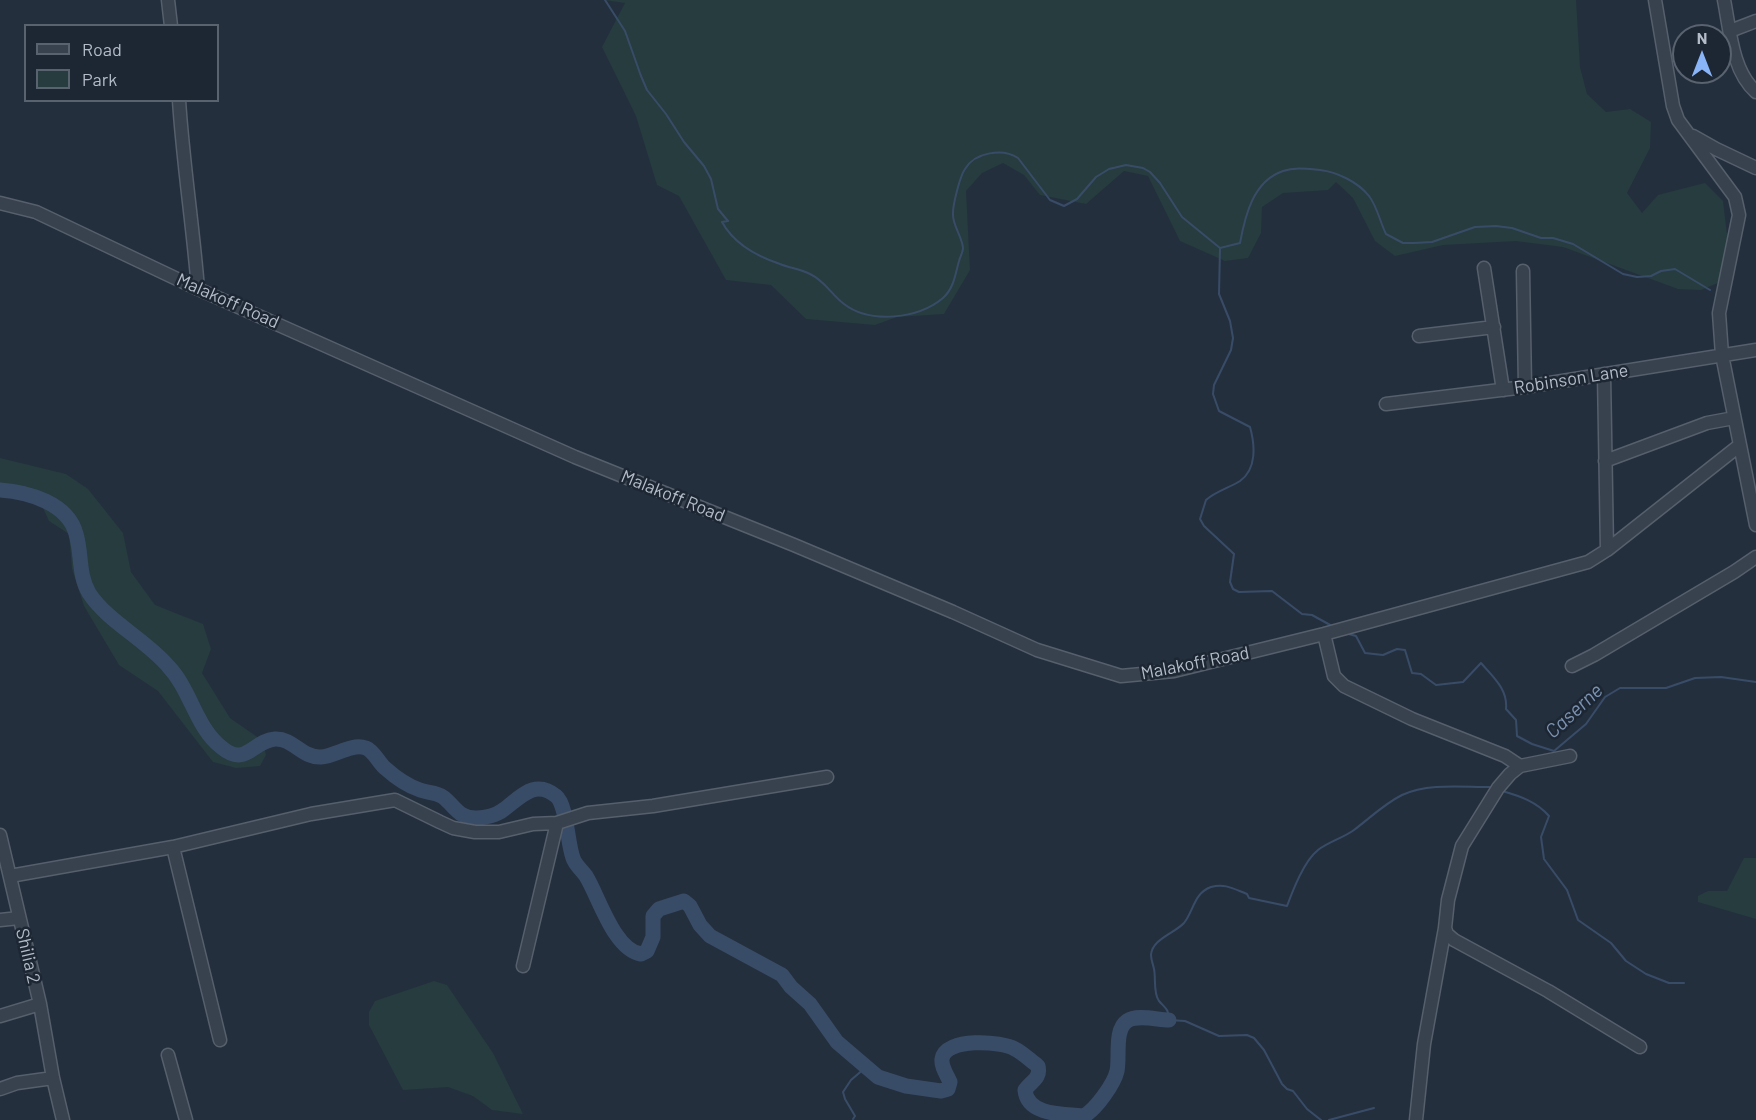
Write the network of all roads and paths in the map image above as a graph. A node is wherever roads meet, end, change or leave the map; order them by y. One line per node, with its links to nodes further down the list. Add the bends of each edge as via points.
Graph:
1 (168, 0): 5 (street)
2 (1655, 0): 11 (street, via 1673,106)
3 (1724, 0): 6 (street)
4 (1756, 21): 7 (street)
5 (171, 24)
6 (1729, 24)
7 (1732, 30)
8 (1732, 38): 9 (street, via 1742,75)
9 (1756, 92)
10 (179, 102): 16 (street)
11 (1688, 132): 12 (street); 20 (street, via 1735,197 1739,215 1719,313)
12 (1756, 168)
13 (0, 203): 16 (street, Malakoff Road, via 36,212)
14 (1484, 268): 17 (street)
15 (1523, 271): 22 (street)
16 (198, 288): 31 (street, Malakoff Road, via 575,457 1037,650 1121,676 1174,671)
17 (1494, 327): 18 (street); 23 (street)
18 (1419, 336)
19 (1756, 350): 20 (street, Robinson Lane)
20 (1722, 355): 21 (street, Robinson Lane); 25 (street)
21 (1604, 374): 22 (street, Robinson Lane); 27 (street)
22 (1525, 387): 23 (street, Robinson Lane)
23 (1503, 390): 24 (street, Robinson Lane)
24 (1386, 404)
25 (1734, 418): 26 (street); 27 (street, via 1707,423)
26 (1740, 445): 28 (street); 29 (street, Malakoff Road)
27 (1605, 461): 29 (street)
28 (1756, 525)
29 (1607, 550): 31 (street, Malakoff Road, via 1588,562)
30 (1756, 557): 32 (street)
31 (1328, 633): 34 (street, via 1334,676 1344,686)
32 (1572, 666)
33 (1570, 756): 34 (street)
34 (1520, 766): 42 (street, via 1498,788 1462,846)
35 (827, 777): 36 (street, via 588,813)
36 (557, 823): 38 (street, via 475,832 447,825 395,800 311,814); 43 (street)
37 (0, 835): 39 (street, Shilia 2)
38 (173, 847): 39 (street); 46 (street)
39 (10, 876): 40 (street, Shilia 2)
40 (19, 918): 41 (street); 44 (street, Shilia 2)
41 (0, 920)
42 (1445, 928): 47 (street, via 1454,940); 53 (street, via 1424,1044)
43 (523, 966)
44 (40, 1004): 45 (street); 49 (street, Shilia 2)
45 (0, 1016)
46 (220, 1040)
47 (1640, 1047)
48 (168, 1055): 52 (street)
49 (53, 1078): 50 (street); 51 (street, Shilia 2)
50 (0, 1089)
51 (63, 1120)
52 (186, 1120)
53 (1416, 1120)

